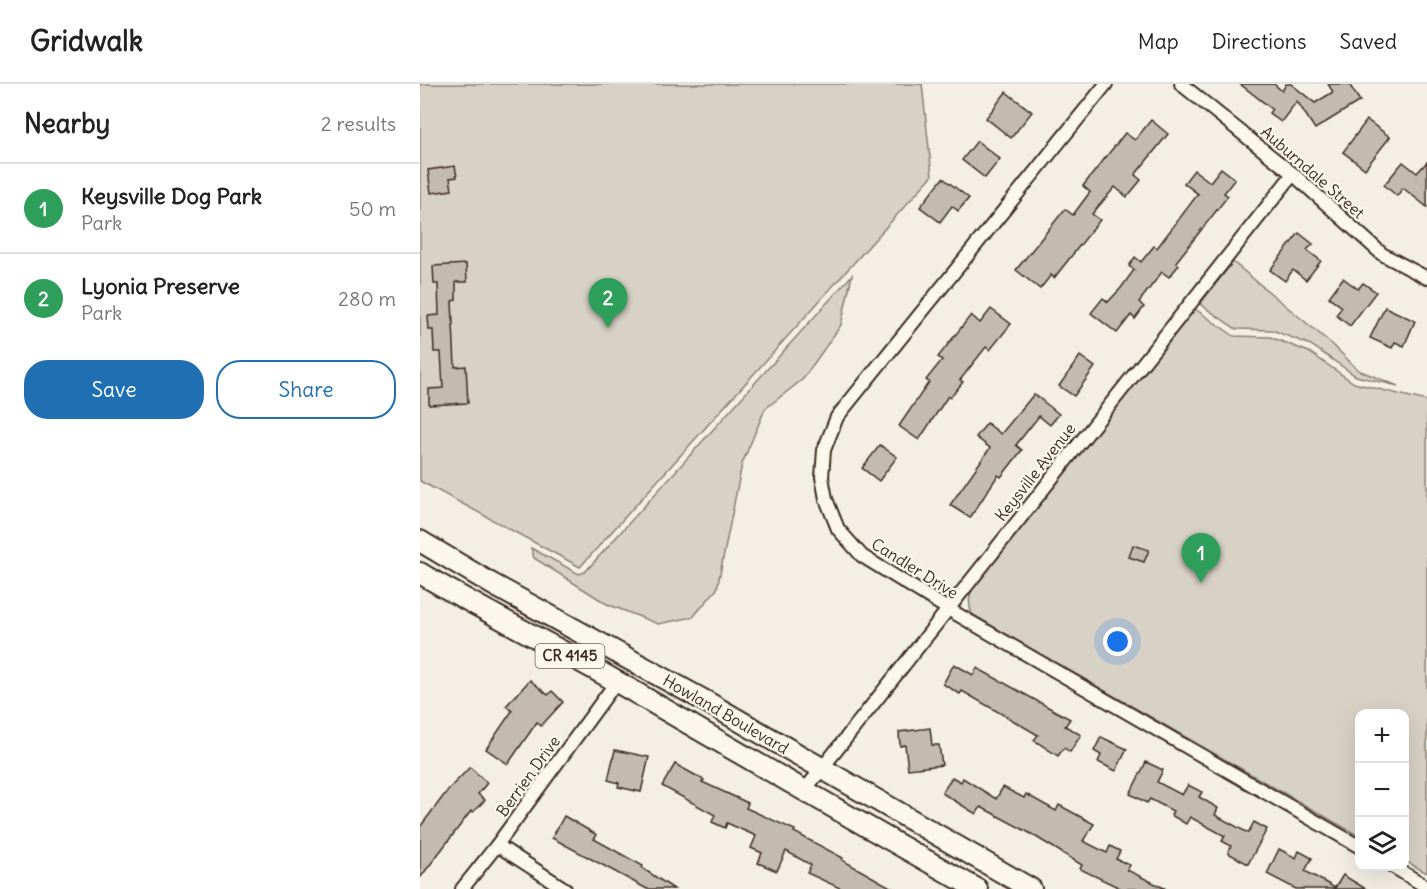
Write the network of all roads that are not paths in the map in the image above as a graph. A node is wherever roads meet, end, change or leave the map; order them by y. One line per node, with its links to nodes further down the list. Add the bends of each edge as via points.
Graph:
1 (1106, 84): 7 (street, Candler Drive, via 837,417 824,450 822,477 838,529 862,556)
2 (1181, 84): 3 (street, Auburndale Street)
3 (1293, 174): 4 (street, Auburndale Street, via 1382,254); 7 (street, Keysville Avenue)
4 (1427, 278)
5 (420, 541): 9 (main road, Howland Boulevard / CR 4145)
6 (420, 573): 8 (main road, Howland Boulevard / CR 4145)
7 (948, 609): 9 (street, Keysville Avenue); 12 (street, Candler Drive)
8 (617, 681): 10 (main road, Howland Boulevard / CR 4145); 11 (street, Berrien Drive)
9 (820, 768): 10 (street, Keysville Avenue); 18 (main road, Howland Boulevard / CR 4145)
10 (804, 791): 17 (main road, Howland Boulevard / CR 4145)
11 (497, 845): 15 (street, Berrien Drive); 16 (street)
12 (1355, 846)
13 (1399, 871): 14 (street)
14 (1427, 887)
15 (462, 889)
16 (565, 889)
17 (978, 889)
18 (1031, 889)

